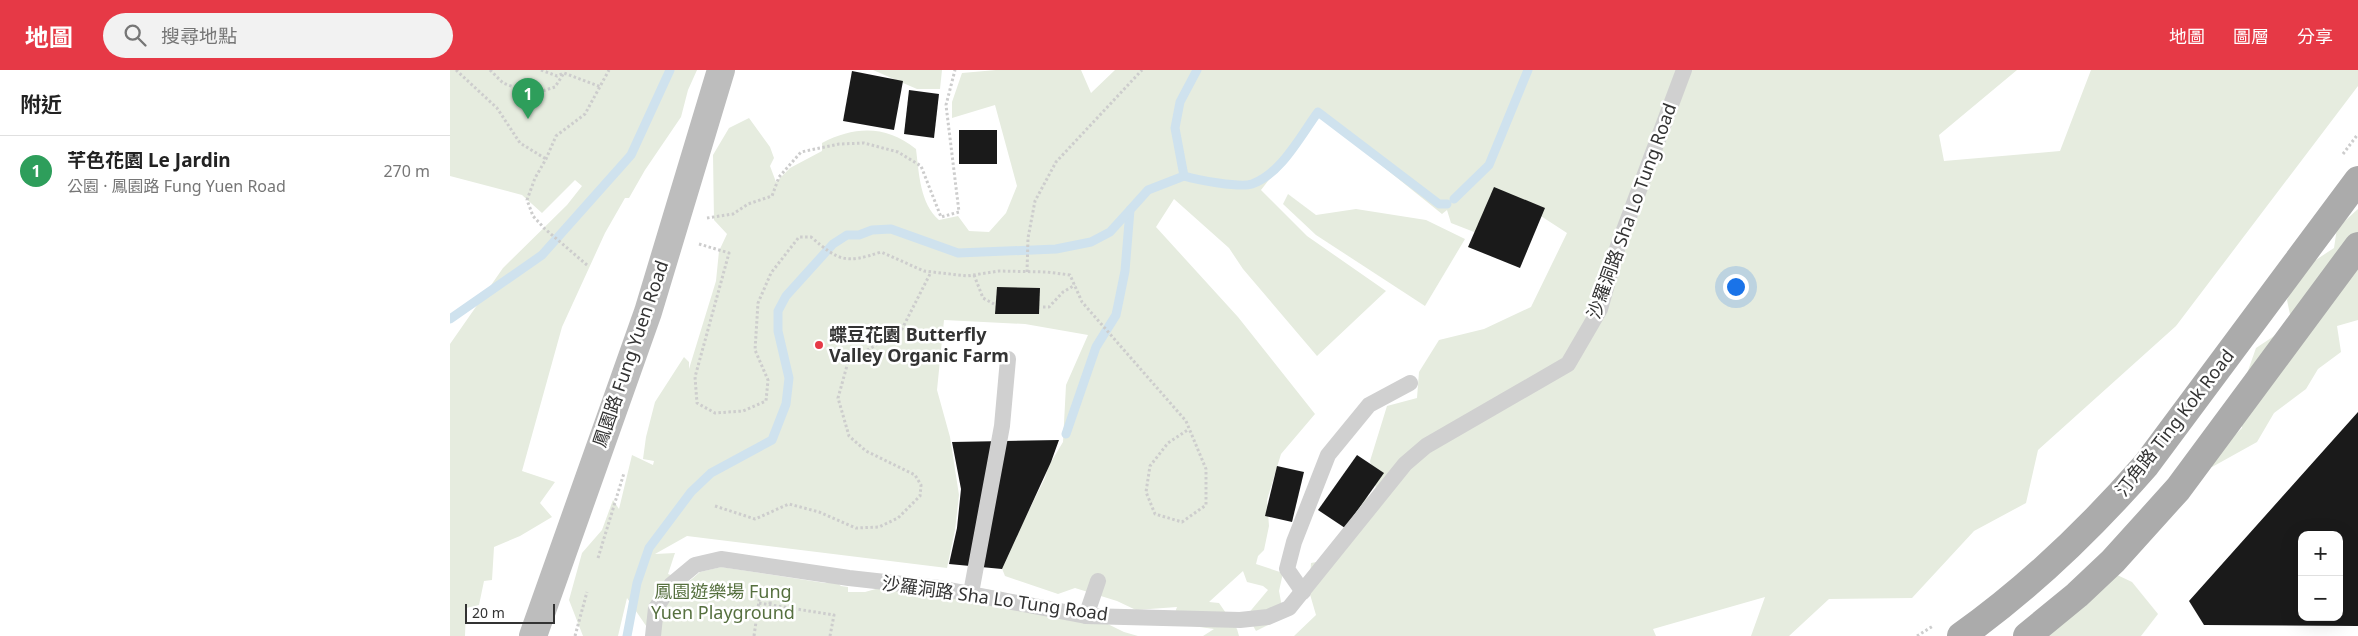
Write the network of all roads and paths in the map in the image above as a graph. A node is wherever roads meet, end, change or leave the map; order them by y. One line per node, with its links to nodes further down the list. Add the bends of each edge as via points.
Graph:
1 (456, 70): 13 (path, via 498,108 520,143)
2 (490, 70): 9 (path, via 502,83 539,92 555,86)
3 (541, 70): 9 (path, via 557,76)
4 (609, 70): 10 (path)
5 (721, 70): 37 (street, 鳳園路 Fung Yuen Road, via 648,312)
6 (954, 70): 15 (path, via 946,105 959,212 941,217 921,166 898,152 864,144 847,144 801,152 779,177 772,196 748,204 733,214)
7 (1142, 70): 20 (path, via 1056,162 1035,201 1028,238)
8 (1684, 70): 32 (lane, 沙羅洞路 Sha Lo Tung Road, via 1618,246 1600,309 1568,364 1426,446 1412,458)
9 (564, 73): 10 (path)
10 (601, 87): 13 (path, via 585,114 556,136)
11 (2358, 134): 12 (path)
12 (2341, 157)
13 (546, 159): 18 (path, via 527,200 533,216)
14 (2358, 180): 43 (main road, 汀角路 Ting Kok Road, via 2146,465 2108,508 2043,571 1993,614)
15 (704, 218)
16 (696, 243): 21 (path, via 729,253 695,377 697,403 715,413 743,412 766,400 768,380 755,350 758,304 771,273 798,237 811,237 826,251 842,259 858,260 880,252 924,271)
17 (2358, 246): 44 (main road, via 2172,495 2113,560)
18 (587, 265)
19 (931, 272): 28 (path, via 902,329 848,362 838,398 849,436 866,451 915,475 921,485 920,496 898,518 879,527 856,528 819,512 789,504 755,519)
20 (1027, 272): 21 (path, via 999,271); 22 (path, via 1070,275)
21 (974, 275): 23 (path, via 983,298)
22 (1075, 285): 24 (path, via 1049,307); 27 (path, via 1082,302 1186,421)
23 (994, 304)
24 (1043, 307)
25 (1008, 359): 33 (lane, via 1002,426)
26 (1410, 383): 32 (lane, via 1369,405 1328,454 1287,569)
27 (1189, 429): 27 (path, via 1206,469 1206,504 1182,522 1155,514 1146,492 1150,466 1168,443)
28 (715, 506)
29 (763, 578): 34 (path)
30 (1098, 581): 35 (lane)
31 (587, 592): 38 (path)
32 (1303, 592): 35 (lane, 沙羅洞路 Sha Lo Tung Road, via 1289,608 1268,618)
33 (971, 593): 35 (lane, 沙羅洞路 Sha Lo Tung Road); 39 (lane, 沙羅洞路 Sha Lo Tung Road, via 721,559 694,566 671,585 656,608)
34 (759, 603): 40 (path); 41 (path, via 834,614)
35 (1086, 616)
36 (1937, 623): 42 (path)
37 (533, 636)
38 (574, 636)
39 (653, 636)
40 (754, 636)
41 (830, 636)
42 (1917, 636)
43 (1961, 636)
44 (2027, 636)

